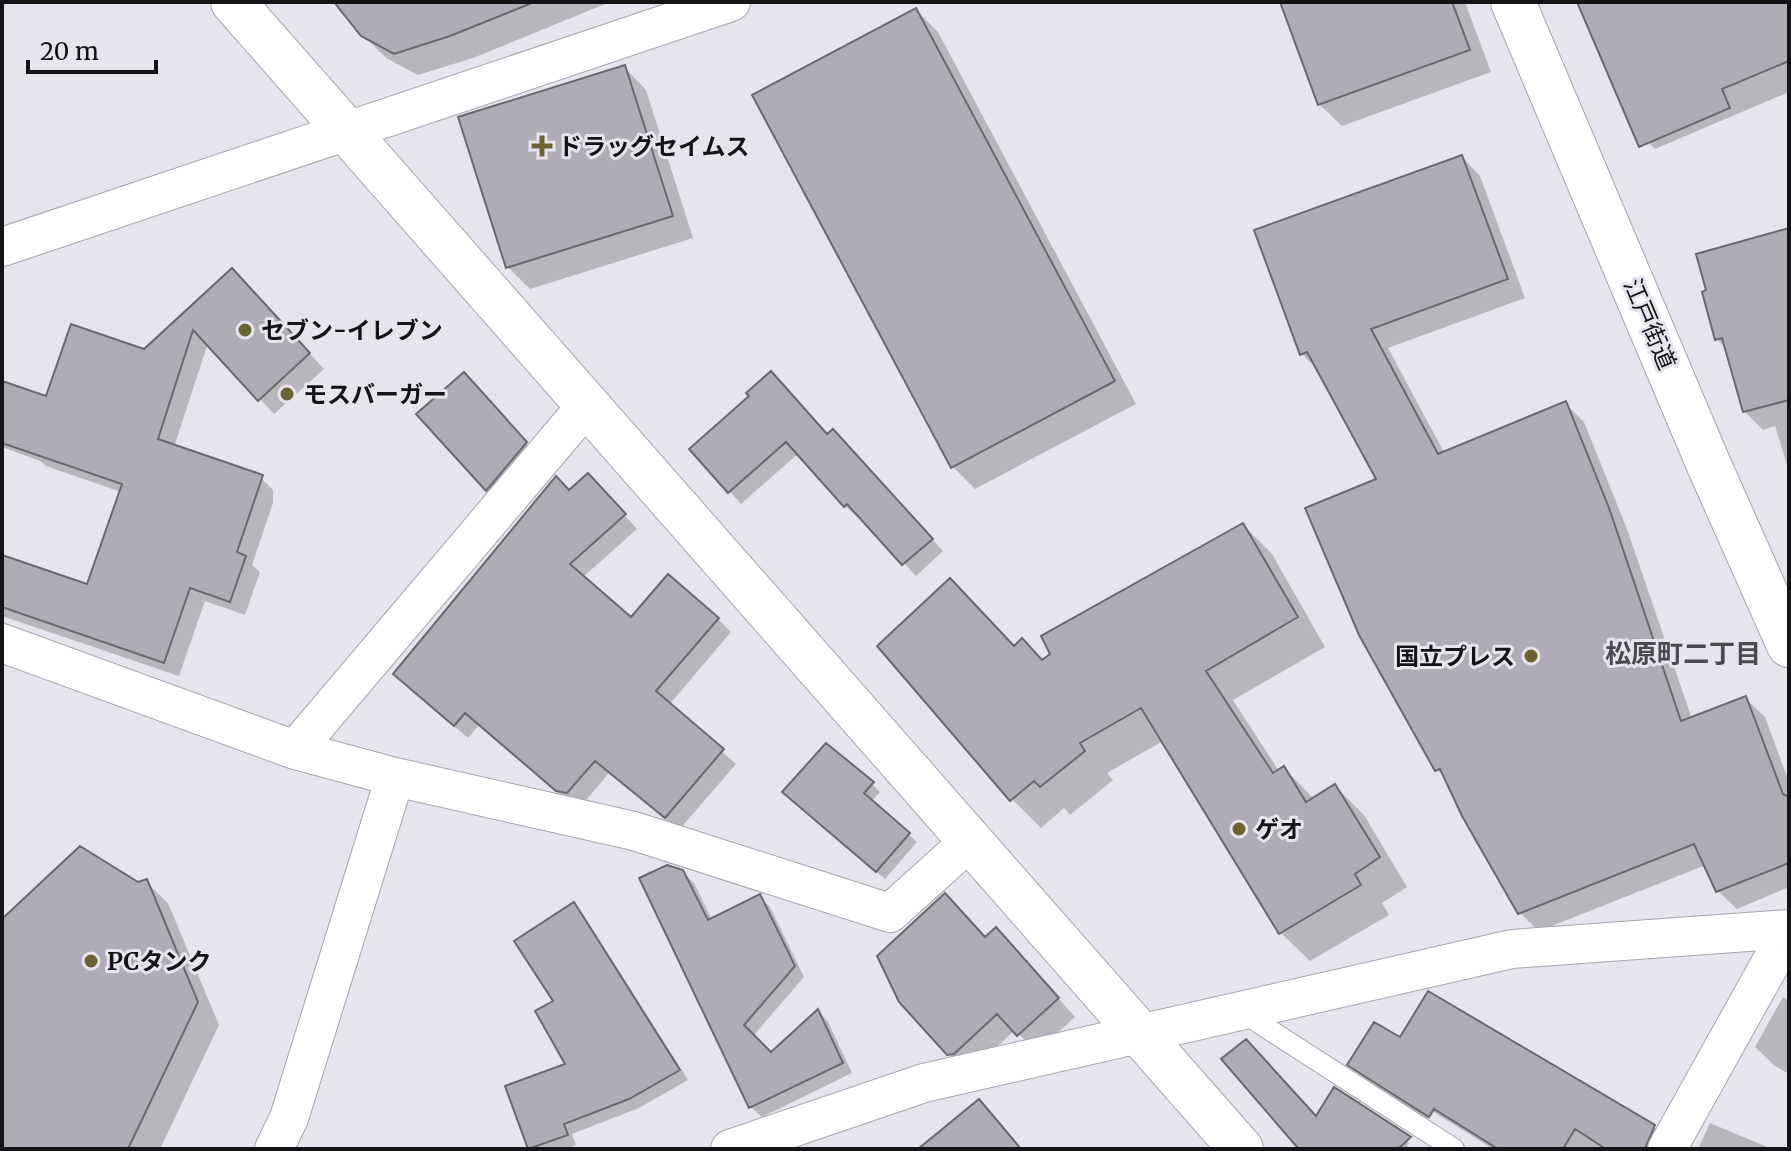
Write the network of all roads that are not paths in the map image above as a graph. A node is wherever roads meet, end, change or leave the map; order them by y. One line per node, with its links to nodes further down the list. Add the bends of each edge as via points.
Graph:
1 (233, 2): 4 (street)
2 (731, 2): 4 (street)
3 (1513, 2): 8 (street, 江戸街道)
4 (347, 131): 5 (street); 6 (street)
5 (2, 247)
6 (587, 405): 9 (street); 11 (street)
7 (2, 643): 9 (street)
8 (1789, 645)
9 (295, 750): 10 (street)
10 (395, 777): 11 (street, via 634,831 890,913); 15 (street, via 289,1118)
11 (970, 841): 14 (street)
12 (1789, 930): 13 (street, via 1512,949); 19 (street)
13 (1242, 1012): 14 (street); 18 (lane)
14 (1140, 1035): 16 (street, via 924,1083); 17 (street)
15 (274, 1149)
16 (730, 1149)
17 (1241, 1149)
18 (1454, 1149)
19 (1667, 1149)

